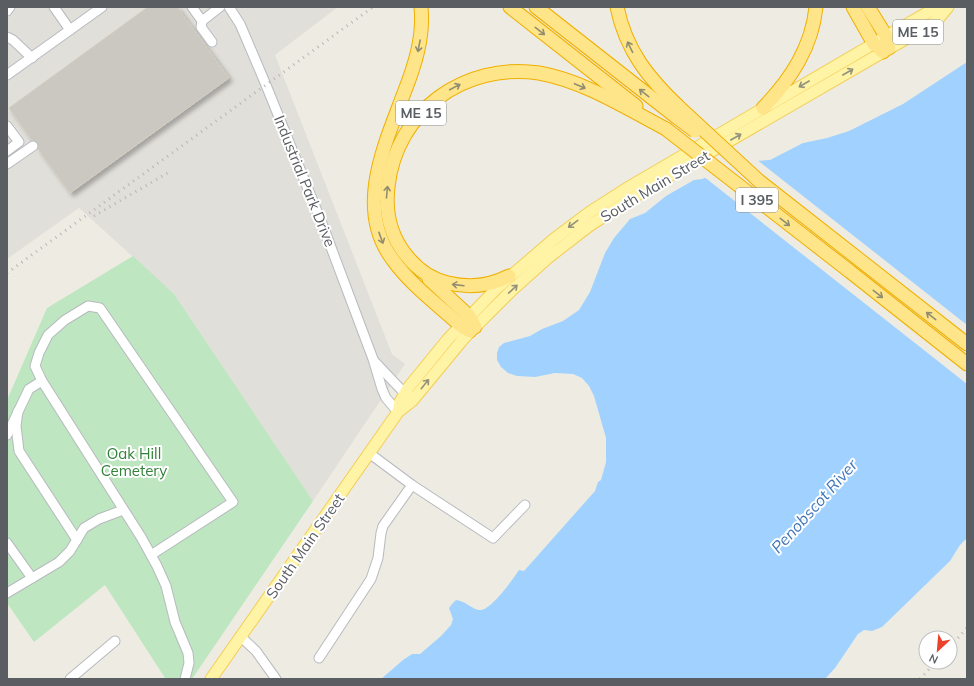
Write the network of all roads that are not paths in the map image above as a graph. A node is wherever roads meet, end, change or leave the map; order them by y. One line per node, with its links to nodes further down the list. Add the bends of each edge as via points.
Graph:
1 (10, 7): 16 (street)
2 (102, 7): 18 (street)
3 (192, 7): 17 (street)
4 (220, 7): 17 (street)
5 (229, 7): 35 (street, Industrial Park Drive, via 240,24 266,85)
6 (421, 7): 33 (highway, one-way to 33, via 419,47 380,163 375,190 375,214 380,238 392,259 408,277)
7 (510, 7): 27 (highway, I 395, one-way to 27)
8 (536, 7): 25 (highway, one-way to 8)
9 (617, 7): 25 (highway, one-way to 9, via 634,55 625,36)
10 (816, 7): 24 (highway, via 812,30 803,55)
11 (853, 7): 21 (highway, ME 15)
12 (868, 7): 21 (highway)
13 (942, 7): 21 (main road, South Main Street / ME 15, via 927,13)
14 (948, 7): 21 (main road, South Main Street / ME 15, via 933,23)
15 (55, 8): 18 (street)
16 (7, 11)
17 (202, 21): 20 (street, via 201,27)
18 (70, 30): 22 (street)
19 (7, 37): 22 (street)
20 (212, 42)
21 (883, 45): 24 (main road, South Main Street / ME 15, one-way to 24); 33 (main road, South Main Street, one-way to 21, via 576,236 607,214)
22 (32, 58): 23 (street)
23 (7, 75)
24 (763, 108): 32 (main road, South Main Street / ME 15, one-way to 32, via 603,203)
25 (678, 112): 34 (highway, I 395, one-way to 25, bridge, via 759,182)
26 (7, 126): 29 (street, via 19,142)
27 (666, 129): 31 (highway, ME 15, one-way to 27, via 400,247 390,223 387,199 390,175 397,151 408,130 423,111 450,89 485,75 509,72 538,73 581,85); 36 (highway, I 395, one-way to 36, bridge)
28 (33, 146): 30 (street)
29 (7, 151)
30 (7, 164)
31 (418, 269): 32 (highway, ME 15, one-way to 31, via 490,284 461,286 439,280); 33 (highway)
32 (510, 276): 33 (main road, South Main Street)
33 (468, 325): 38 (main road, South Main Street, via 421,371)
34 (965, 342)
35 (373, 359): 38 (street, Industrial Park Drive); 40 (street, Industrial Park Drive, via 384,394)
36 (967, 364)
37 (42, 381): 39 (street, via 29,389); 45 (street); 48 (street, via 35,366 48,335 65,320 88,306 100,308 233,502)
38 (408, 397): 40 (main road, South Main Street, via 400,402)
39 (18, 411): 41 (street); 46 (street, via 16,426 19,451)
40 (398, 412): 42 (main road, South Main Street)
41 (7, 435)
42 (370, 453): 43 (street); 51 (main road, South Main Street)
43 (412, 485): 44 (street, via 492,538); 53 (street, via 387,520 381,533 378,558 371,579)
44 (525, 505)
45 (123, 510): 46 (street, via 84,528); 48 (street)
46 (77, 540): 49 (street, via 59,562)
47 (7, 543): 49 (street)
48 (152, 555): 55 (street, via 166,586 174,622 188,653 189,663)
49 (32, 578): 50 (street)
50 (7, 594)
51 (241, 637): 56 (main road, South Main Street); 57 (street, via 256,651)
52 (115, 642): 54 (street)
53 (319, 658)
54 (70, 679)
55 (185, 679)
56 (211, 679)
57 (276, 679)

